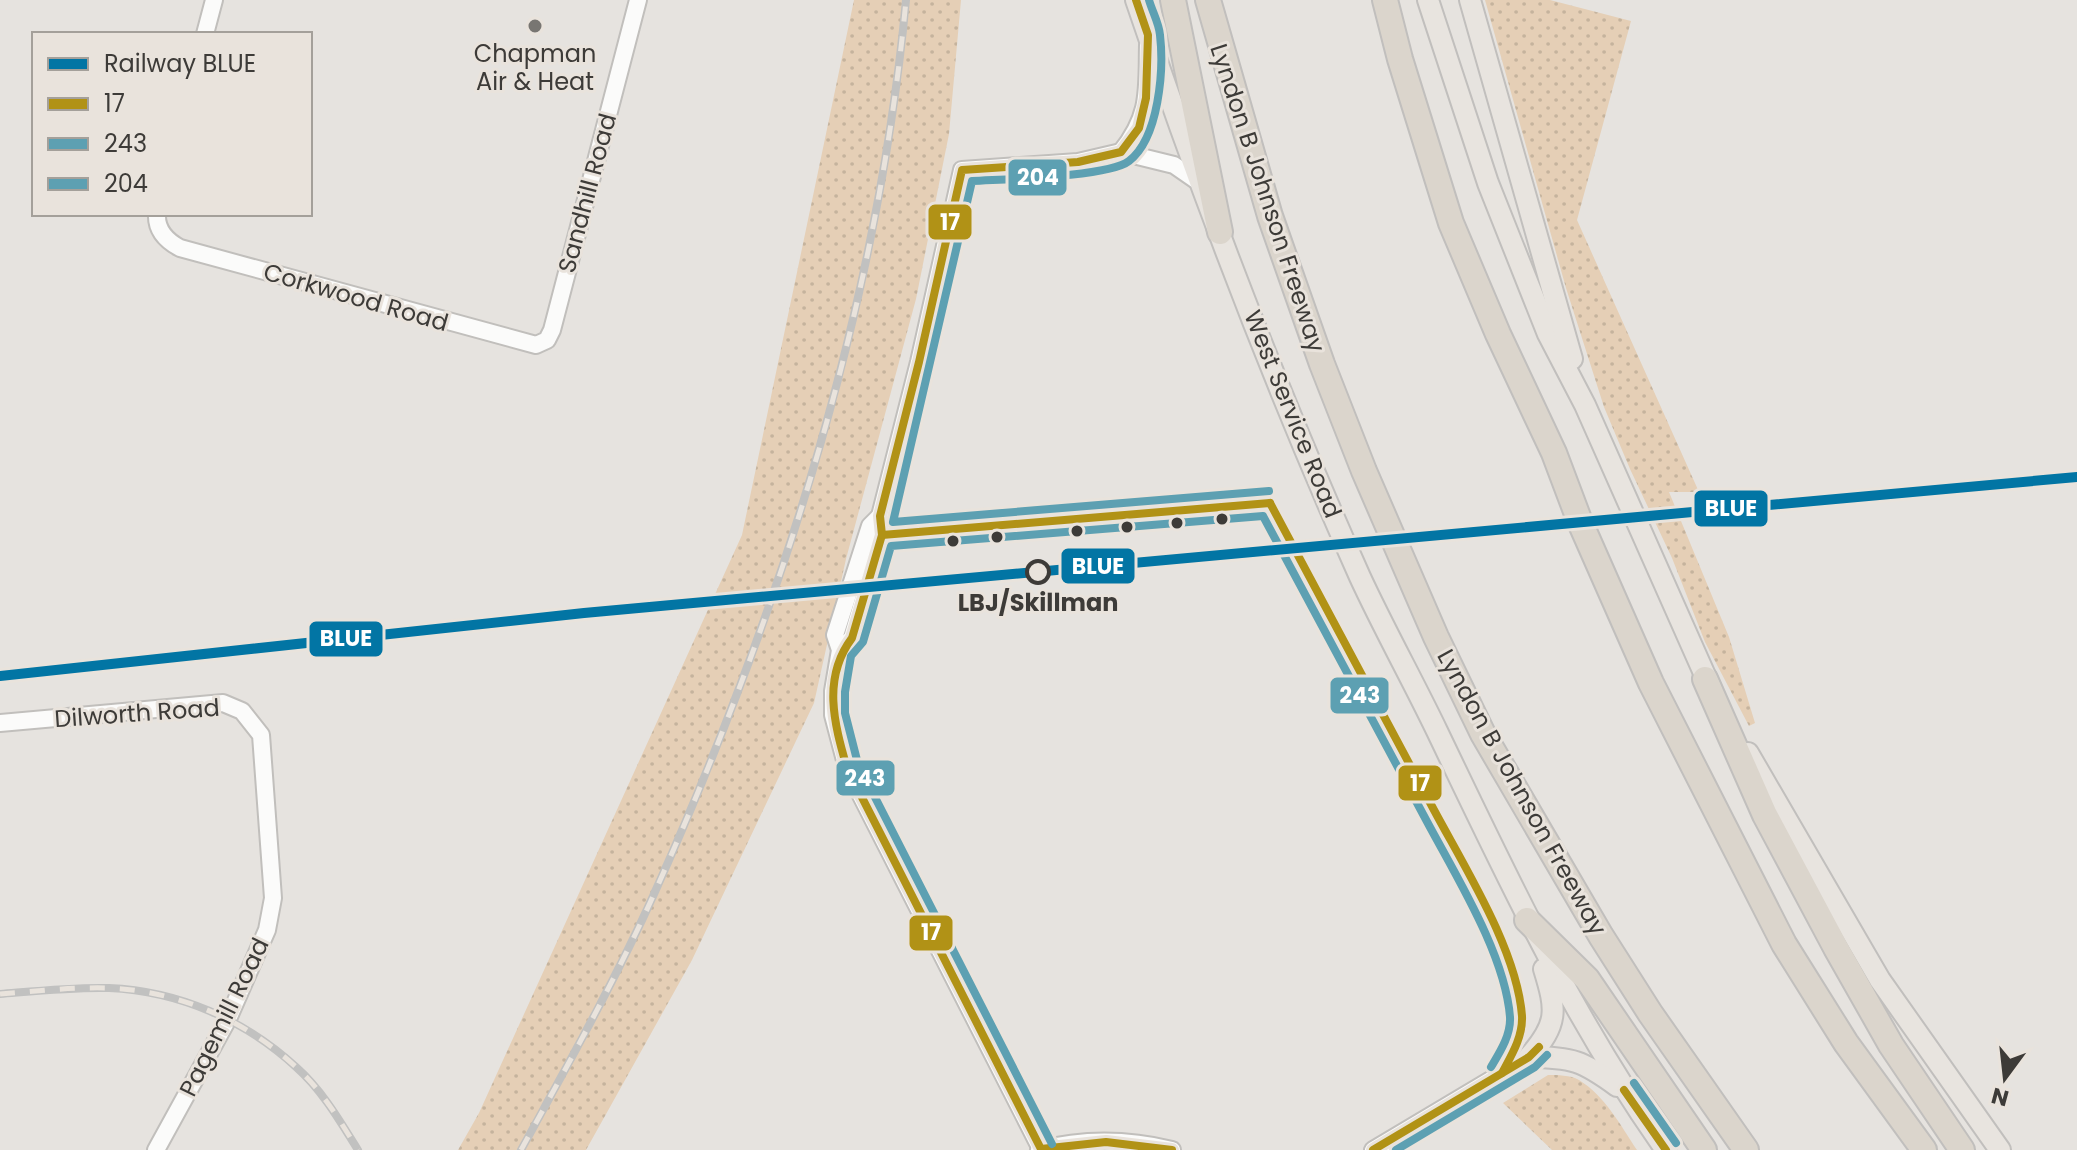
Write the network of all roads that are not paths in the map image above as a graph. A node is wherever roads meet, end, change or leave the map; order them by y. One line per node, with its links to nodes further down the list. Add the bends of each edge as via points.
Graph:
1 (214, 0): 9 (street)
2 (638, 0): 15 (street, Sandhill Road)
3 (1136, 0): 10 (main road, West Service Road)
4 (1173, 0): 14 (highway)
5 (1208, 0): 31 (highway, Lyndon B Johnson Freeway, via 1270,216 1322,364 1436,637 1483,734 1601,936)
6 (1385, 0): 32 (highway, via 1451,223 1651,683 1784,944 1846,1043)
7 (1428, 0): 16 (main road, via 1488,183 1548,334)
8 (1470, 0): 16 (main road)
9 (206, 32)
10 (1148, 35): 11 (street, via 1143,115); 12 (main road, West Service Road)
11 (1121, 152): 12 (street, via 1174,165); 17 (street, via 1078,162 962,170)
12 (1201, 183): 14 (main road, West Service Road)
13 (157, 216): 15 (street, Corkwood Road, via 166,240 180,248 516,342 536,345)
14 (1220, 232): 22 (main road, West Service Road, via 1360,577)
15 (547, 340)
16 (1585, 405): 19 (main road)
17 (880, 516): 18 (street, via 882,535 852,638); 18 (street, via 870,526 835,635)
18 (840, 650): 26 (street, via 833,715 847,768)
19 (1705, 679): 33 (highway, via 1765,815 1836,948 1891,1045); 34 (main road, via 1880,980)
20 (0, 723): 21 (street, Dilworth Road, via 223,703 242,711)
21 (261, 735): 25 (street, Pagemill Road, via 273,898 267,930 228,1019)
22 (1527, 920): 23 (main road, via 1553,997 1546,1038); 24 (main road, West Service Road); 30 (highway, via 1587,979)
23 (1529, 1057): 24 (main road, via 1589,1065); 28 (street)
24 (1624, 1090): 29 (main road, West Service Road)
25 (156, 1150)
26 (1040, 1150): 27 (street, via 1100,1140)
27 (1172, 1150)
28 (1373, 1150)
29 (1666, 1150)
30 (1704, 1150)
31 (1746, 1150)
32 (1924, 1150)
33 (1962, 1150)
34 (2000, 1150)

